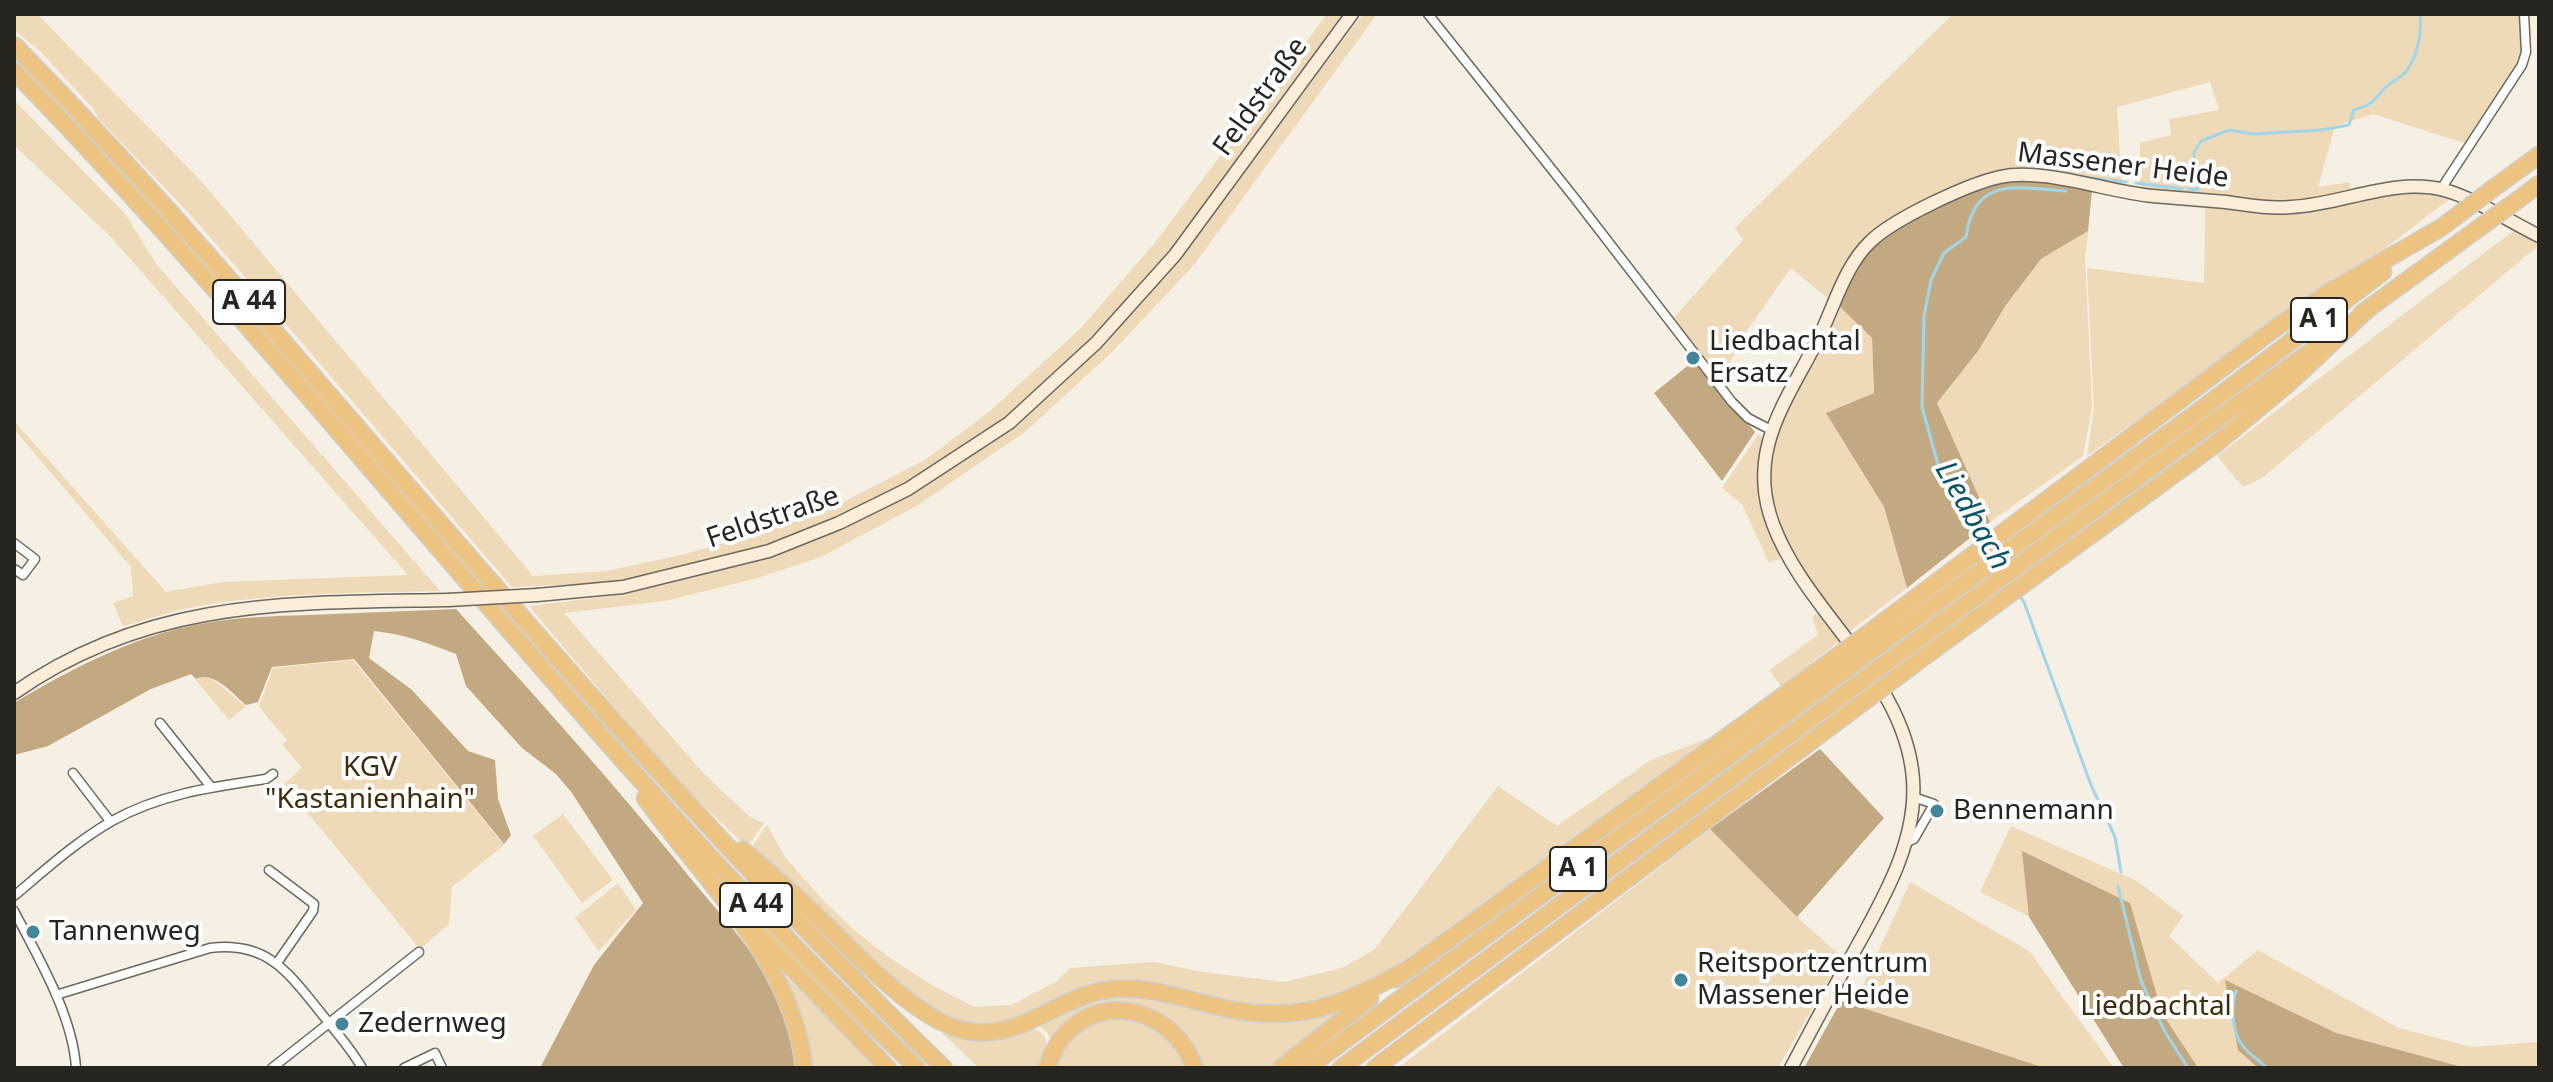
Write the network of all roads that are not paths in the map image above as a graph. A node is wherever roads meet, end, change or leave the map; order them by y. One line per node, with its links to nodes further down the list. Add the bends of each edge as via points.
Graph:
1 (1352, 14): 17 (street, Feldstraße, bridge, via 1175,255 1096,343 1009,423 908,489 769,551 623,587 448,600 291,604 170,621 102,644)
2 (1428, 14): 13 (street, via 1732,402)
3 (2524, 14): 8 (street, via 2522,65)
4 (14, 45): 22 (highway, A 44, via 206,254)
5 (14, 71): 19 (highway, A 44, via 149,216)
6 (2539, 155): 9 (highway, A 1, bridge)
7 (2539, 184): 11 (highway, A 1, bridge)
8 (2441, 189): 10 (street, Massener Heide); 13 (street, Massener Heide, via 2365,193 2292,207 2147,195 2017,174 1960,189 1879,234 1863,250)
9 (2442, 227): 12 (highway, A 1); 16 (highway, bridge, via 2274,329)
10 (2539, 236)
11 (2368, 309): 12 (highway, A 1); 35 (highway, bridge, via 2217,443)
12 (2200, 421): 16 (highway, A 1, bridge); 50 (highway, A 1, bridge, via 1859,683)
13 (1771, 430): 24 (street, Massener Heide, via 1764,478 1773,525 1799,575 1892,708 1908,751)
14 (14, 543): 15 (street, via 35,559 23,575)
15 (14, 572)
16 (1844, 661): 33 (highway); 49 (highway, A 1)
17 (14, 693)
18 (160, 723): 23 (street)
19 (601, 736): 27 (highway); 45 (highway, A 44, via 734,883)
20 (73, 773): 25 (street)
21 (273, 774): 23 (street)
22 (669, 785): 33 (highway, via 803,902 867,966 920,1008 956,1028 985,1033 1021,1027 1094,992 1127,989 1264,1014 1313,1011 1360,996); 37 (highway, A 44)
23 (211, 787): 25 (street, via 146,804)
24 (1913, 797): 26 (street, Massener Heide); 26 (street, Massener Heide, via 1934,804 1914,839)
25 (110, 821): 29 (street)
26 (1905, 843): 53 (street, Massener Heide, via 1877,909)
27 (698, 868): 43 (highway, via 765,956 786,994 802,1041); 44 (highway)
28 (269, 870): 32 (street, via 314,904)
29 (14, 896)
30 (14, 911): 34 (street)
31 (419, 952): 36 (street)
32 (277, 963): 34 (street, via 248,949 210,948); 36 (street)
33 (1403, 972): 48 (highway)
34 (56, 995): 38 (street)
35 (1439, 1018): 51 (highway); 52 (highway)
36 (329, 1022): 39 (street); 40 (street)
37 (942, 1067)
38 (76, 1068)
39 (272, 1068)
40 (362, 1068)
41 (404, 1068): 42 (street, via 435,1053)
42 (442, 1068)
43 (804, 1068)
44 (888, 1068)
45 (917, 1068)
46 (1047, 1068): 47 (highway, via 1070,1030 1094,1014 1120,1010 1166,1025 1179,1037)
47 (1195, 1068)
48 (1281, 1068)
49 (1307, 1068)
50 (1341, 1068)
51 (1375, 1068)
52 (1390, 1068)
53 (1791, 1068)

